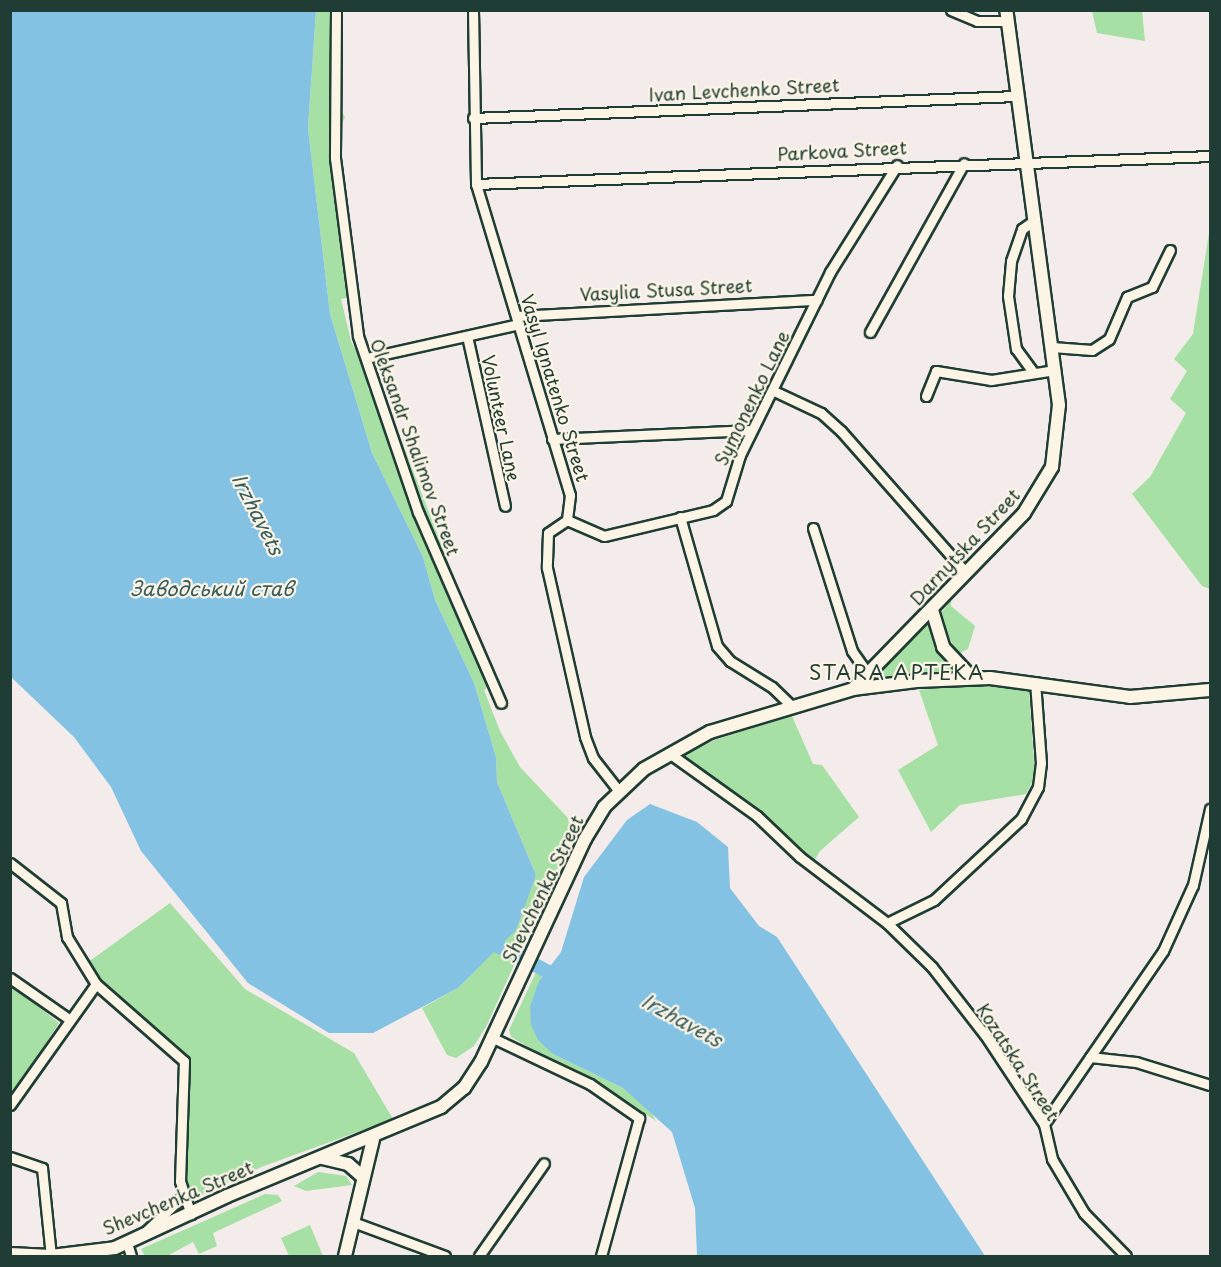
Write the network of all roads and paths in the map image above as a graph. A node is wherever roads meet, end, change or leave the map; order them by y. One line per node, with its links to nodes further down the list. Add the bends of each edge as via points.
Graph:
1 (336, 10): 19 (street, Oleksandr Shalimov Street, via 332,108 337,183 352,311)
2 (473, 10): 6 (street, Vasyl Ignatenko Street)
3 (951, 10): 4 (street, via 977,21)
4 (1007, 16): 5 (street, Darnytska Street)
5 (1016, 96): 6 (street, Ivan Levchenko Street); 9 (street, Darnytska Street)
6 (473, 118): 11 (street, Vasyl Ignatenko Street)
7 (1210, 156): 9 (street, Parkova Street)
8 (964, 163): 9 (street, Parkova Street); 10 (street, Parkova Street); 16 (street)
9 (1025, 163): 12 (street, Darnytska Street)
10 (897, 165): 11 (street, Parkova Street, via 644,180); 14 (street, Symonenko Lane)
11 (476, 184): 15 (street, Vasyl Ignatenko Street)
12 (1033, 221): 18 (street, Darnytska Street); 21 (street, via 1022,228 1011,261 1008,296 1016,349)
13 (1170, 250): 18 (street, via 1152,287 1126,297 1109,339 1092,350)
14 (817, 300): 15 (street, Vasylia Stusa Street); 22 (street, Symonenko Lane)
15 (518, 320): 17 (street, Volunteer Lane); 25 (street, Vasyl Ignatenko Street)
16 (870, 332)
17 (466, 336): 19 (street, Volunteer Lane); 26 (street, Volunteer Lane)
18 (1052, 347): 20 (street, Darnytska Street)
19 (367, 358): 37 (street, Oleksandr Shalimov Street, via 370,381 418,512)
20 (1055, 370): 21 (street); 30 (street, Darnytska Street, via 1059,405 1055,447 1043,488)
21 (1033, 372): 23 (street, via 992,380 936,371)
22 (774, 391): 24 (street, Symonenko Lane); 30 (street, via 821,413 841,431)
23 (926, 396)
24 (752, 430): 25 (street); 27 (street, Symonenko Lane, via 726,501 721,507)
25 (552, 439): 28 (street, Vasyl Ignatenko Street, via 570,495)
26 (505, 506)
27 (680, 517): 28 (street, Symonenko Lane, via 604,536); 38 (street, via 717,646 730,661 772,687)
28 (567, 520): 40 (street, via 548,532 547,568 585,737 593,758)
29 (813, 528): 32 (street, via 852,651)
30 (966, 573): 31 (street, Darnytska Street)
31 (932, 610): 32 (street, Darnytska Street); 33 (street, via 943,647)
32 (868, 674): 35 (street, Darnytska Street)
33 (972, 678): 34 (street, Shevchenka Street); 35 (street, Shevchenka Street)
34 (1035, 682): 36 (street, Shevchenka Street, via 1130,698); 43 (street, via 1039,775 1021,819 934,900)
35 (853, 689): 38 (street, Shevchenka Street)
36 (1210, 690)
37 (501, 704)
38 (792, 706): 39 (street, Shevchenka Street, via 710,732)
39 (669, 753): 40 (street, Shevchenka Street); 43 (street, Kozatska Street, via 747,808 800,857)
40 (618, 790): 47 (street, Shevchenka Street, via 585,839)
41 (1210, 809): 48 (street, via 1193,885 1179,920 1163,951)
42 (10, 863): 45 (street, via 61,903 67,937)
43 (887, 923): 51 (street, Kozatska Street, via 932,967 978,1026)
44 (10, 978): 46 (street)
45 (96, 984): 46 (street); 57 (street, via 184,1061)
46 (69, 1019): 50 (street)
47 (493, 1038): 52 (street, Shevchenka Street, via 464,1088 441,1107); 69 (street, via 590,1084 639,1118)
48 (1090, 1057): 49 (street, via 1136,1062); 51 (street)
49 (1210, 1085)
50 (10, 1105)
51 (1044, 1125): 70 (street, Kozatska Street, via 1052,1159 1084,1213)
52 (373, 1139): 54 (street, Shevchenka Street); 56 (street)
53 (10, 1157): 64 (street, via 42,1168)
54 (322, 1158): 56 (street, via 348,1164); 58 (street, Shevchenka Street)
55 (544, 1163): 68 (street)
56 (363, 1177): 59 (street)
57 (184, 1195): 58 (street); 60 (street)
58 (191, 1214): 60 (street, Shevchenka Street)
59 (353, 1222): 66 (street); 67 (street)
60 (140, 1238): 61 (street, Shevchenka Street)
61 (127, 1243): 63 (street, Shevchenka Street); 65 (street)
62 (10, 1254): 64 (street, Shevchenka Street)
63 (84, 1255): 64 (street, Shevchenka Street)
64 (51, 1256)
65 (131, 1257)
66 (345, 1257)
67 (445, 1257)
68 (479, 1257)
69 (601, 1257)
70 (1126, 1257)

